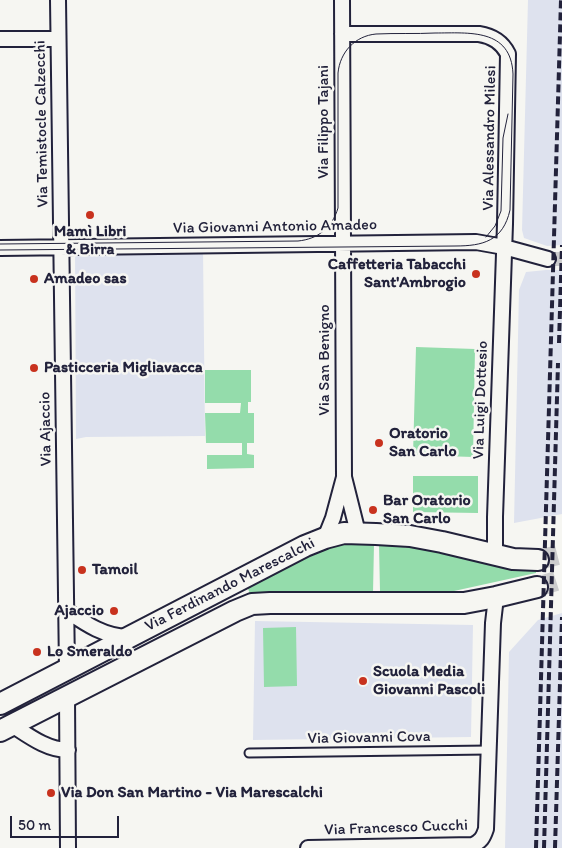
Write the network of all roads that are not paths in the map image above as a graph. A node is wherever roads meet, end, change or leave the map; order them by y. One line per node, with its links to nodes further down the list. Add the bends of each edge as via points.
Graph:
1 (58, 0): 5 (street, Via Temistocle Calzecchi)
2 (342, 0): 3 (street, Via Filippo Tajani)
3 (342, 34): 6 (street, Via Filippo Tajani); 8 (street, Via Alessandro Milesi, via 475,33 491,37 504,48 509,62)
4 (0, 39): 5 (street)
5 (58, 39): 7 (street, Via Temistocle Calzecchi)
6 (342, 243): 7 (street, Via Giovanni Antonio Amadeo); 8 (street, Via Giovanni Antonio Amadeo, via 476,242); 11 (street, Via San Benigno)
7 (61, 247): 9 (street, Via Giovanni Antonio Amadeo); 18 (street, Via Ajaccio)
8 (504, 247): 10 (street, Via Giovanni Antonio Amadeo); 14 (street, Via Luigi Dottesio)
9 (0, 248)
10 (548, 259)
11 (344, 477): 12 (street, Via San Benigno); 13 (street, Via San Benigno)
12 (358, 533): 13 (street, Via Ferdinando Marescalchi); 14 (street, Via Ferdinando Marescalchi, via 410,536)
13 (325, 538): 19 (street, Via Ferdinando Marescalchi)
14 (495, 554): 15 (street, Via Ferdinando Marescalchi)
15 (538, 560)
16 (537, 587): 17 (street, Via Ferdinando Marescalchi)
17 (496, 598): 20 (street, Via Ferdinando Marescalchi, via 464,604 252,604); 26 (street)
18 (67, 611): 19 (street, via 103,633); 21 (street, Via Ajaccio)
19 (129, 637): 20 (street, Via Ferdinando Marescalchi)
20 (116, 658): 21 (street, Via Ferdinando Marescalchi); 22 (street, Via Ferdinando Marescalchi)
21 (67, 669): 22 (street); 23 (street, Via Ferdinando Marescalchi)
22 (67, 697): 24 (street, Via Ferdinando Marescalchi); 25 (street)
23 (0, 704)
24 (6, 728): 25 (street, via 46,745)
25 (68, 750): 28 (street)
26 (488, 750): 27 (lane, Via Giovanni Cova); 29 (street, Via Francesco Cucchi, via 486,829 479,842 473,845)
27 (249, 753)
28 (68, 848)
29 (308, 848)

